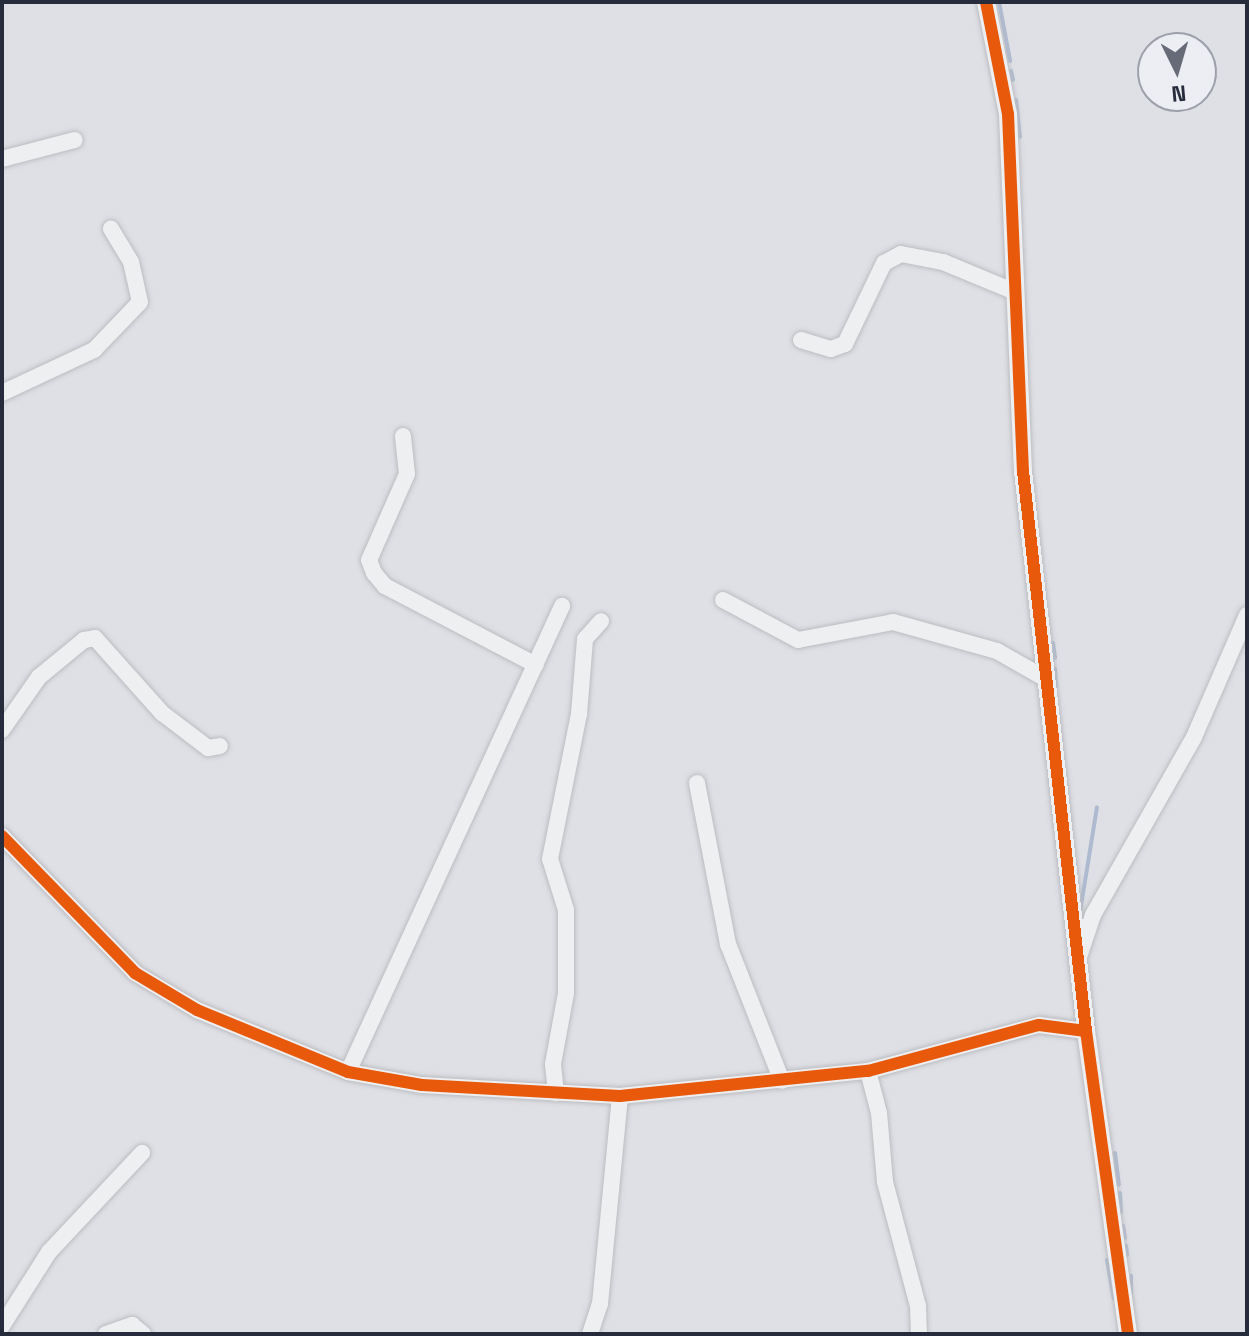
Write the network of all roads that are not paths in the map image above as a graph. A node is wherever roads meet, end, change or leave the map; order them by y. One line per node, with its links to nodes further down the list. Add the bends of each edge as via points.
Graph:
1 (986, 2): 5 (street, via 1008,114)
2 (75, 140): 3 (street)
3 (2, 159)
4 (111, 229): 7 (street, via 131,262 140,302 94,350)
5 (1015, 292): 6 (street, via 943,262 901,254 884,263 845,344 831,349); 14 (street, via 1023,471)
6 (801, 340)
7 (2, 393)
8 (403, 436): 13 (street, via 407,474 369,560 374,573 385,586)
9 (723, 600): 14 (street, via 798,640 893,622 997,651)
10 (562, 606): 13 (street)
11 (1247, 615): 19 (street, via 1194,737 1093,915)
12 (601, 621): 26 (street, via 585,639 579,714 550,859 566,910 566,993 553,1064)
13 (536, 665): 24 (street)
14 (1046, 679): 19 (street)
15 (2, 730): 16 (street, via 39,677 84,640 95,638 162,713 208,748)
16 (220, 746)
17 (697, 783): 25 (street, via 728,944)
18 (6, 846): 24 (street, via 135,973 247,1034)
19 (1079, 957): 21 (street)
20 (1058, 1024): 21 (street); 22 (street, via 1079,1038); 23 (street)
21 (1086, 1031): 22 (street)
22 (1092, 1068): 34 (street)
23 (868, 1071): 25 (street); 33 (street, via 879,1113 885,1182 918,1306)
24 (348, 1072): 26 (street, via 422,1085)
25 (782, 1081): 27 (street)
26 (556, 1093): 27 (street)
27 (620, 1096): 32 (street, via 600,1304)
28 (142, 1153): 29 (street, via 49,1252)
29 (2, 1326)
30 (106, 1334): 31 (street, via 132,1325)
31 (143, 1334)
32 (590, 1334)
33 (919, 1334)
34 (1128, 1334)

